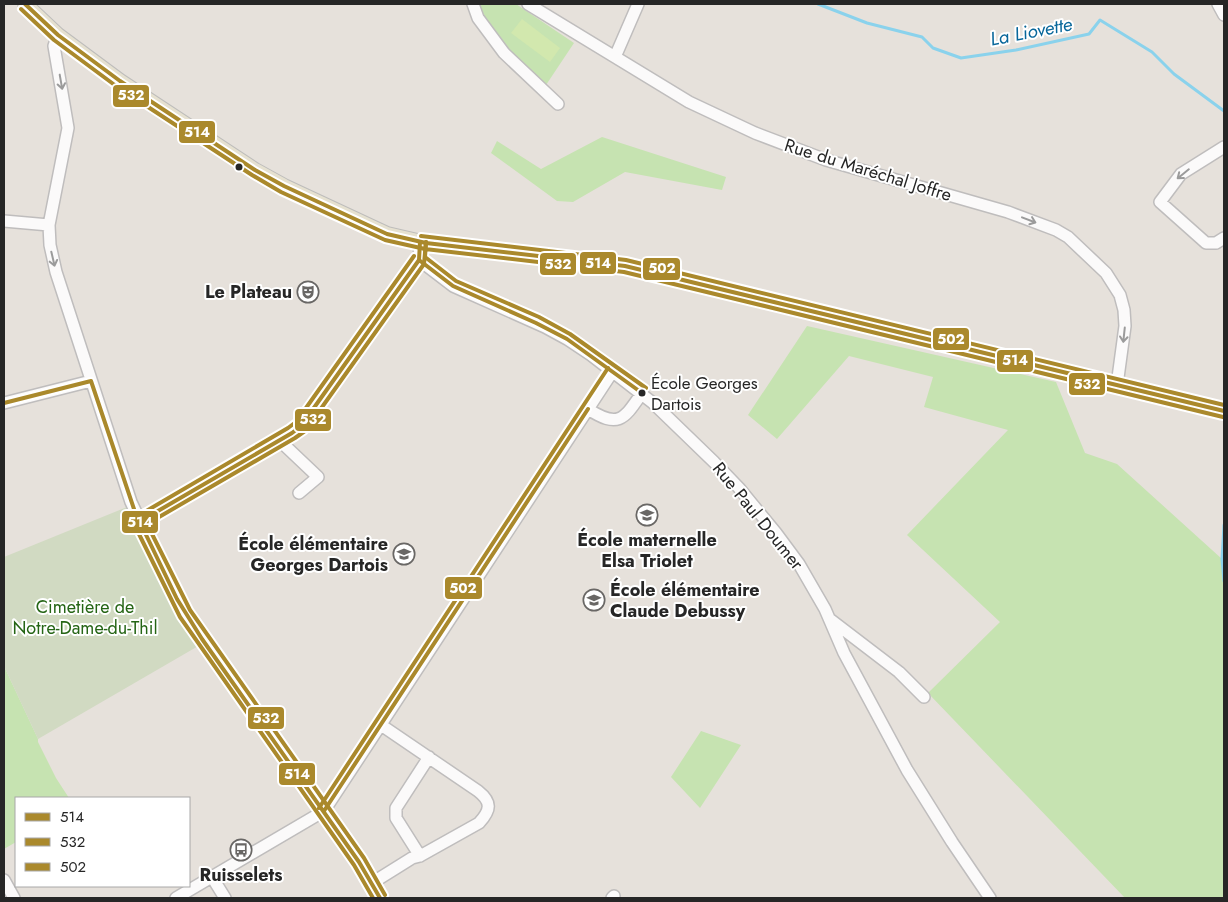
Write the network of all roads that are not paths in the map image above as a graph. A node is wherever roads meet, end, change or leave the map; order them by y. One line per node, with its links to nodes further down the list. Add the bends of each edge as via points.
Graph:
1 (25, 4): 7 (main road)
2 (473, 4): 9 (street, via 478,18 504,53)
3 (528, 4): 8 (street, Rue du Maréchal Joffre)
4 (638, 4): 8 (street)
5 (1218, 4): 6 (street)
6 (1224, 15)
7 (58, 35): 12 (street, one-way to 12, via 54,46 68,128); 14 (main road, via 157,106 263,175 374,229)
8 (615, 57): 18 (street, Rue du Maréchal Joffre, one-way to 18, via 689,102 774,142 983,204 1062,232 1111,279 1120,295 1125,334)
9 (558, 104)
10 (1224, 147): 13 (street, one-way to 13, via 1180,174 1160,202 1206,243 1216,243)
11 (4, 221): 12 (street)
12 (49, 225): 17 (street, one-way to 17, via 56,272)
13 (1224, 238)
14 (420, 242): 15 (street); 18 (main road, via 625,266)
15 (419, 260): 16 (street, Rue Paul Doumer, via 453,286 556,333); 23 (street, via 301,426)
16 (613, 371): 19 (street, Rue Paul Doumer); 21 (street)
17 (90, 381): 20 (street); 25 (street)
18 (1117, 385): 22 (main road)
19 (642, 394): 21 (street, via 618,420); 26 (street, Rue Paul Doumer, via 714,462 754,506 794,557)
20 (4, 403)
21 (588, 409): 28 (street)
22 (1224, 411)
23 (279, 440): 24 (street, via 318,477); 25 (street)
24 (299, 493)
25 (139, 522): 30 (street, via 185,613)
26 (830, 619): 27 (street, via 893,668); 39 (street, Rue Paul Doumer, via 844,653 907,770)
27 (924, 697)
28 (381, 725): 29 (street); 30 (street)
29 (429, 757): 31 (street, via 396,808 396,818); 31 (street, via 487,798 489,806 479,823)
30 (324, 811): 32 (street); 34 (street)
31 (420, 856): 34 (street)
32 (212, 877): 36 (street); 37 (street)
33 (4, 880): 35 (street)
34 (372, 883): 38 (street)
35 (14, 898)
36 (176, 898)
37 (225, 898)
38 (380, 898)
39 (990, 898)

